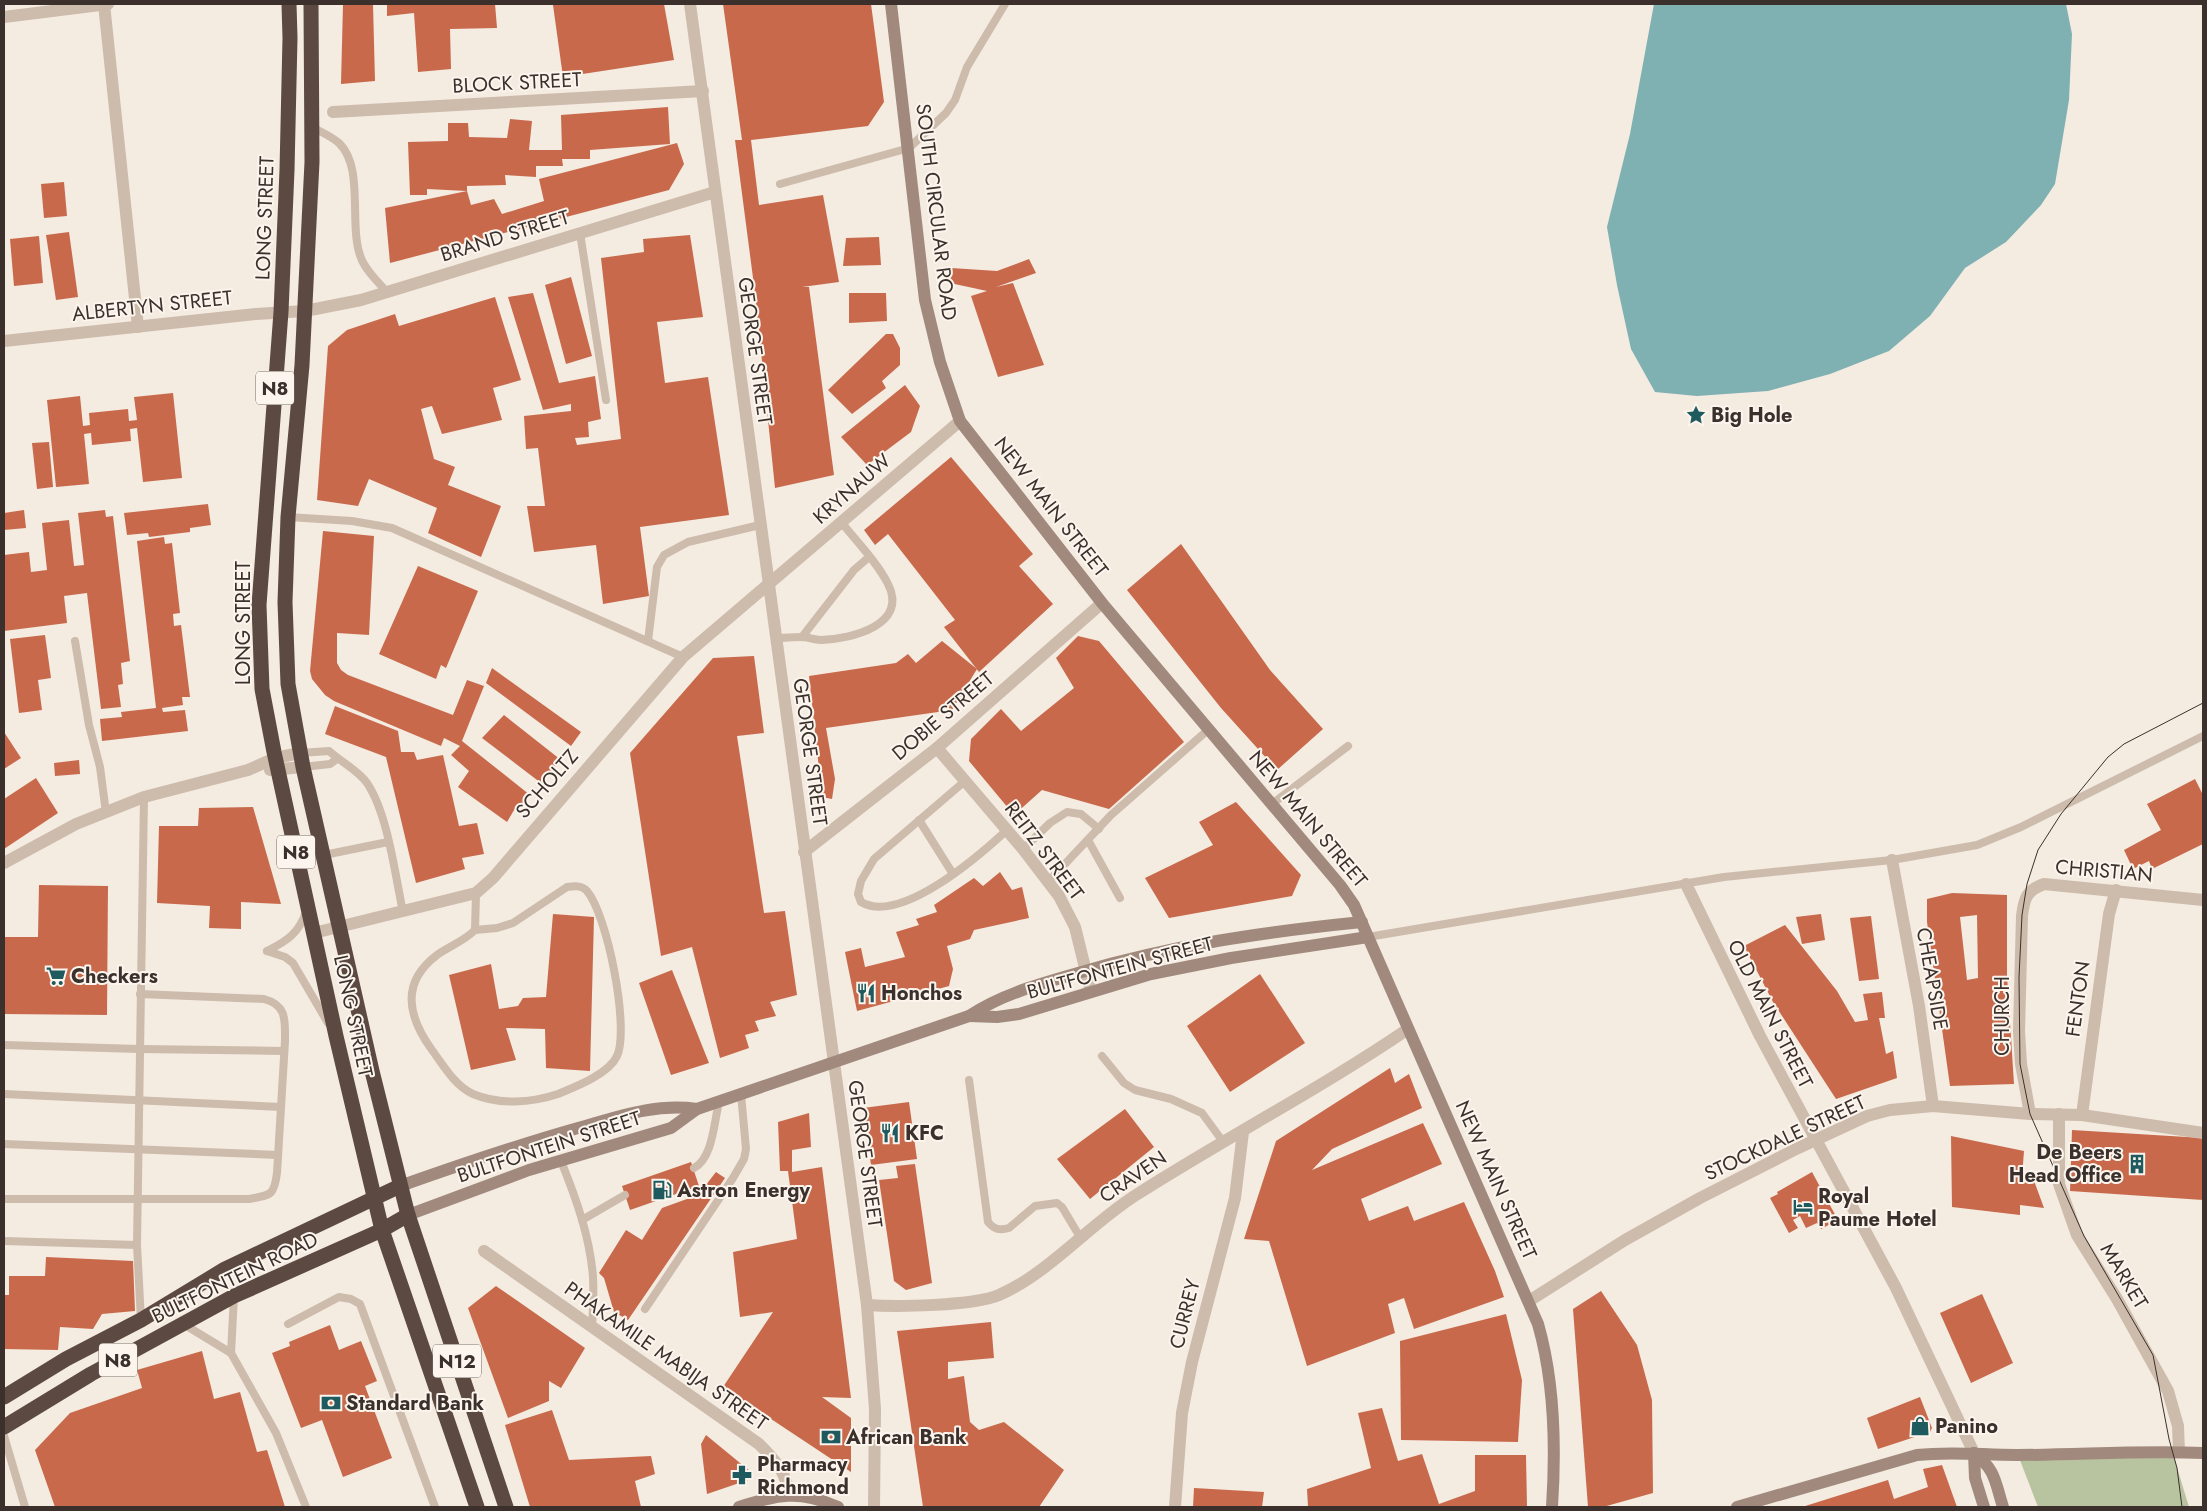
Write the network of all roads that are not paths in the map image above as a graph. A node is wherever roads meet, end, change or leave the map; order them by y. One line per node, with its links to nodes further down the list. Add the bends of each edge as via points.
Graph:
1 (104, 4): 2 (street); 8 (street); 19 (street)
2 (108, 4)
3 (289, 4): 18 (highway, LONG STREET / N8)
4 (311, 4): 11 (highway, LONG STREET / N8)
5 (690, 4): 9 (street, GEORGE STREET)
6 (892, 4): 12 (street, SOUTH CIRCULAR ROAD)
7 (1005, 4): 12 (lane, via 967,67 951,107)
8 (4, 17)
9 (703, 92): 10 (street, BLOCK STREET); 14 (street, GEORGE STREET)
10 (333, 112)
11 (312, 127): 16 (lane, via 338,142 346,152 352,174 361,258); 17 (highway, LONG STREET / N8)
12 (909, 148): 13 (lane); 22 (street, SOUTH CIRCULAR ROAD, via 925,300 940,362)
13 (780, 184)
14 (715, 192): 15 (street, BRAND STREET); 25 (street, GEORGE STREET)
15 (580, 233): 16 (street, BRAND STREET); 21 (lane)
16 (387, 292): 17 (street, BRAND STREET)
17 (305, 311): 18 (street, ALBERTYN STREET); 23 (highway, LONG STREET / N8)
18 (281, 312): 19 (street, ALBERTYN STREET); 40 (highway, LONG STREET / N8, via 259,605 262,690)
19 (138, 327): 20 (street, ALBERTYN STREET)
20 (4, 341)
21 (606, 400)
22 (960, 421): 24 (street, KRYNAUW); 28 (street, NEW MAIN STREET)
23 (288, 518): 32 (lane, via 352,521 392,528); 39 (highway, LONG STREET / N8, via 288,684)
24 (842, 523): 26 (lane); 27 (street, KRYNAUW)
25 (760, 526): 27 (street, GEORGE STREET); 32 (lane, via 688,542 664,555 657,567)
26 (869, 557): 29 (lane, via 848,577); 29 (lane, via 889,586 893,598 891,613 883,622 839,638 818,640)
27 (768, 586): 30 (street, GEORGE STREET); 33 (street, SCHOLTZ)
28 (1102, 604): 34 (street, NEW MAIN STREET); 37 (street, DOBIE STREET)
29 (802, 637): 30 (lane)
30 (775, 638): 51 (street, GEORGE STREET)
31 (75, 641): 44 (lane)
32 (648, 641): 33 (lane)
33 (683, 657): 59 (street, SCHOLTZ, via 493,878)
34 (1209, 729): 43 (street, NEW MAIN STREET); 46 (lane)
35 (2203, 736): 53 (lane, via 2021,827 1977,845)
36 (1348, 746): 43 (lane)
37 (937, 748): 41 (street, REITZ STREET); 51 (street, DOBIE STREET)
38 (338, 759): 39 (lane, via 330,764); 39 (lane, via 329,751); 49 (lane, via 367,783 377,802)
39 (301, 760): 40 (street); 52 (highway, LONG STREET / N8)
40 (276, 764): 42 (street); 60 (highway, LONG STREET / N8)
41 (965, 781): 45 (lane); 47 (street, REITZ STREET)
42 (144, 797): 44 (street); 72 (lane)
43 (1272, 804): 65 (street, NEW MAIN STREET, via 1340,885)
44 (106, 812): 54 (street, via 76,824)
45 (919, 820): 55 (lane); 55 (lane, via 874,859 861,881 858,894 861,902 869,907 883,908 901,904)
46 (1099, 829): 48 (lane); 50 (lane, via 1081,814 1067,812 1050,823)
47 (1007, 830): 50 (street, REITZ STREET); 55 (lane)
48 (1088, 840): 56 (lane); 61 (lane)
49 (388, 842): 52 (lane); 63 (lane)
50 (1023, 849): 56 (street, REITZ STREET)
51 (804, 852): 80 (street, GEORGE STREET)
52 (324, 855): 66 (highway, LONG STREET / N8)
53 (1892, 860): 57 (lane, via 1724,877); 86 (street, CHEAPSIDE, via 1919,1006)
54 (4, 863)
55 (953, 874)
56 (1048, 882): 70 (street, REITZ STREET, via 1075,927)
57 (1686, 884): 69 (lane); 94 (street, OLD MAIN STREET, via 1734,986)
58 (2116, 890): 62 (street, CHRISTIAN); 64 (street, CHRISTIAN, via 2044,884 2024,898); 91 (street, FENTON, via 2109,914)
59 (476, 893): 63 (street, SCHOLTZ); 67 (lane)
60 (306, 898): 68 (highway, LONG STREET / N8); 75 (lane, via 306,911 299,930 284,943 267,951 293,963)
61 (1120, 898)
62 (2203, 900)
63 (403, 912): 66 (street, SCHOLTZ)
64 (2022, 916): 89 (street, CHURCH, via 2019,1031)
65 (1362, 922): 69 (street, NEW MAIN STREET); 70 (street, BULTFONTEIN STREET, via 1209,941 1141,954)
66 (340, 928): 68 (street, SCHOLTZ); 101 (highway, LONG STREET / N8)
67 (475, 930): 67 (lane, via 466,939 437,955 422,969 412,986 412,1009 419,1032 450,1075 470,1093 511,1102 543,1099 579,1086 603,1071 617,1056 621,1038 620,1001 602,923 587,890 577,885 567,887 513,923)
68 (314, 933): 75 (highway, LONG STREET / N8)
69 (1368, 937): 71 (street, BULTFONTEIN STREET, via 1204,963 1151,974); 74 (street, NEW MAIN STREET)
70 (1086, 970): 71 (street, REITZ STREET); 73 (street, BULTFONTEIN STREET, via 999,999)
71 (1091, 992): 73 (street, BULTFONTEIN STREET, via 1019,1014)
72 (140, 994): 77 (lane); 78 (lane, via 275,1002 285,1020)
73 (970, 1016): 80 (street, BULTFONTEIN STREET)
74 (1408, 1029): 92 (street, CRAVEN); 114 (street, NEW MAIN STREET)
75 (336, 1036): 103 (highway, LONG STREET / N8)
76 (4, 1045): 77 (lane)
77 (139, 1049): 78 (lane); 84 (lane)
78 (284, 1051): 87 (lane)
79 (1102, 1056): 95 (lane, via 1124,1083 1135,1090 1171,1099 1202,1113)
80 (834, 1064): 83 (street, BULTFONTEIN STREET); 115 (street, GEORGE STREET)
81 (969, 1080): 109 (lane, via 988,1222 993,1228 1004,1230 1035,1206 1057,1204)
82 (4, 1094): 84 (lane)
83 (741, 1094): 85 (street, BULTFONTEIN STREET); 116 (lane, via 744,1159)
84 (138, 1098): 87 (lane); 97 (lane)
85 (719, 1102): 88 (street, BULTFONTEIN STREET); 100 (lane, via 708,1152 702,1164)
86 (1933, 1106): 89 (street, STOCKDALE STREET); 94 (street, STOCKDALE STREET, via 1867,1116)
87 (281, 1107): 98 (lane)
88 (697, 1109): 99 (street, BULTFONTEIN STREET, via 671,1128); 101 (street, BULTFONTEIN STREET, via 678,1106 641,1110)
89 (2030, 1114): 90 (street, STOCKDALE STREET)
90 (2059, 1114): 91 (street, STOCKDALE STREET); 125 (street, MARKET, via 2059,1184 2071,1218 2077,1234 2168,1391 2178,1426)
91 (2082, 1115): 93 (street, STOCKDALE STREET)
92 (1242, 1132): 95 (street, CRAVEN); 137 (street, CURREY, via 1235,1198 1182,1412)
93 (2203, 1133)
94 (1816, 1140): 114 (street, STOCKDALE STREET, via 1625,1240); 126 (street, OLD MAIN STREET, via 1896,1288)
95 (1224, 1142): 109 (street, CRAVEN, via 1134,1196)
96 (4, 1144): 97 (lane)
97 (138, 1148): 98 (lane); 105 (lane)
98 (278, 1155): 105 (lane, via 276,1185 269,1196)
99 (561, 1161): 106 (street, BULTFONTEIN STREET); 107 (lane)
100 (694, 1168)
101 (400, 1186): 103 (highway, BULTFONTEIN ROAD / N8); 106 (highway, LONG STREET / N8)
102 (625, 1195): 107 (lane)
103 (373, 1198): 108 (highway, LONG STREET / N8); 117 (highway, BULTFONTEIN ROAD / N8, via 225,1269)
104 (4, 1199): 105 (lane)
105 (138, 1201): 111 (lane)
106 (408, 1215): 108 (highway, BULTFONTEIN ROAD / N8); 133 (highway, N12)
107 (582, 1220): 120 (lane, via 593,1278)
108 (382, 1230): 113 (highway, BULTFONTEIN ROAD / N8); 132 (highway, N12)
109 (1080, 1237): 115 (street, CRAVEN, via 1022,1283 997,1296 886,1307)
110 (4, 1240): 111 (lane)
111 (138, 1244): 117 (lane)
112 (484, 1251): 120 (street, PHAKAMILE MABIJA STREET)
113 (234, 1296): 118 (highway, BULTFONTEIN ROAD / N8); 121 (lane)
114 (1529, 1302): 138 (street, NEW MAIN STREET, via 1540,1331 1550,1375)
115 (867, 1305): 136 (street, GEORGE STREET, via 875,1409)
116 (645, 1309)
117 (141, 1320): 122 (highway, BULTFONTEIN ROAD / N8, via 66,1359)
118 (185, 1324): 121 (lane); 123 (highway, BULTFONTEIN ROAD / N8, via 91,1374)
119 (288, 1324): 131 (lane, via 339,1298 360,1304)
120 (592, 1328): 128 (street, PHAKAMILE MABIJA STREET, via 760,1444 782,1470 787,1480)
121 (231, 1353): 130 (lane, via 276,1433)
122 (4, 1398)
123 (4, 1427)
124 (4, 1436): 129 (lane)
125 (2179, 1452): 126 (street); 127 (street)
126 (1974, 1453): 139 (street, via 1918,1455); 140 (street, via 1975,1478); 141 (street, via 1987,1463 1993,1474)
127 (2203, 1453)
128 (788, 1495): 134 (street); 135 (street, via 810,1497)
129 (25, 1507)
130 (306, 1507)
131 (435, 1507)
132 (477, 1507)
133 (506, 1507)
134 (739, 1507)
135 (838, 1507)
136 (874, 1507)
137 (1175, 1507)
138 (1552, 1507)
139 (1737, 1507)
140 (1984, 1507)
141 (2003, 1507)

